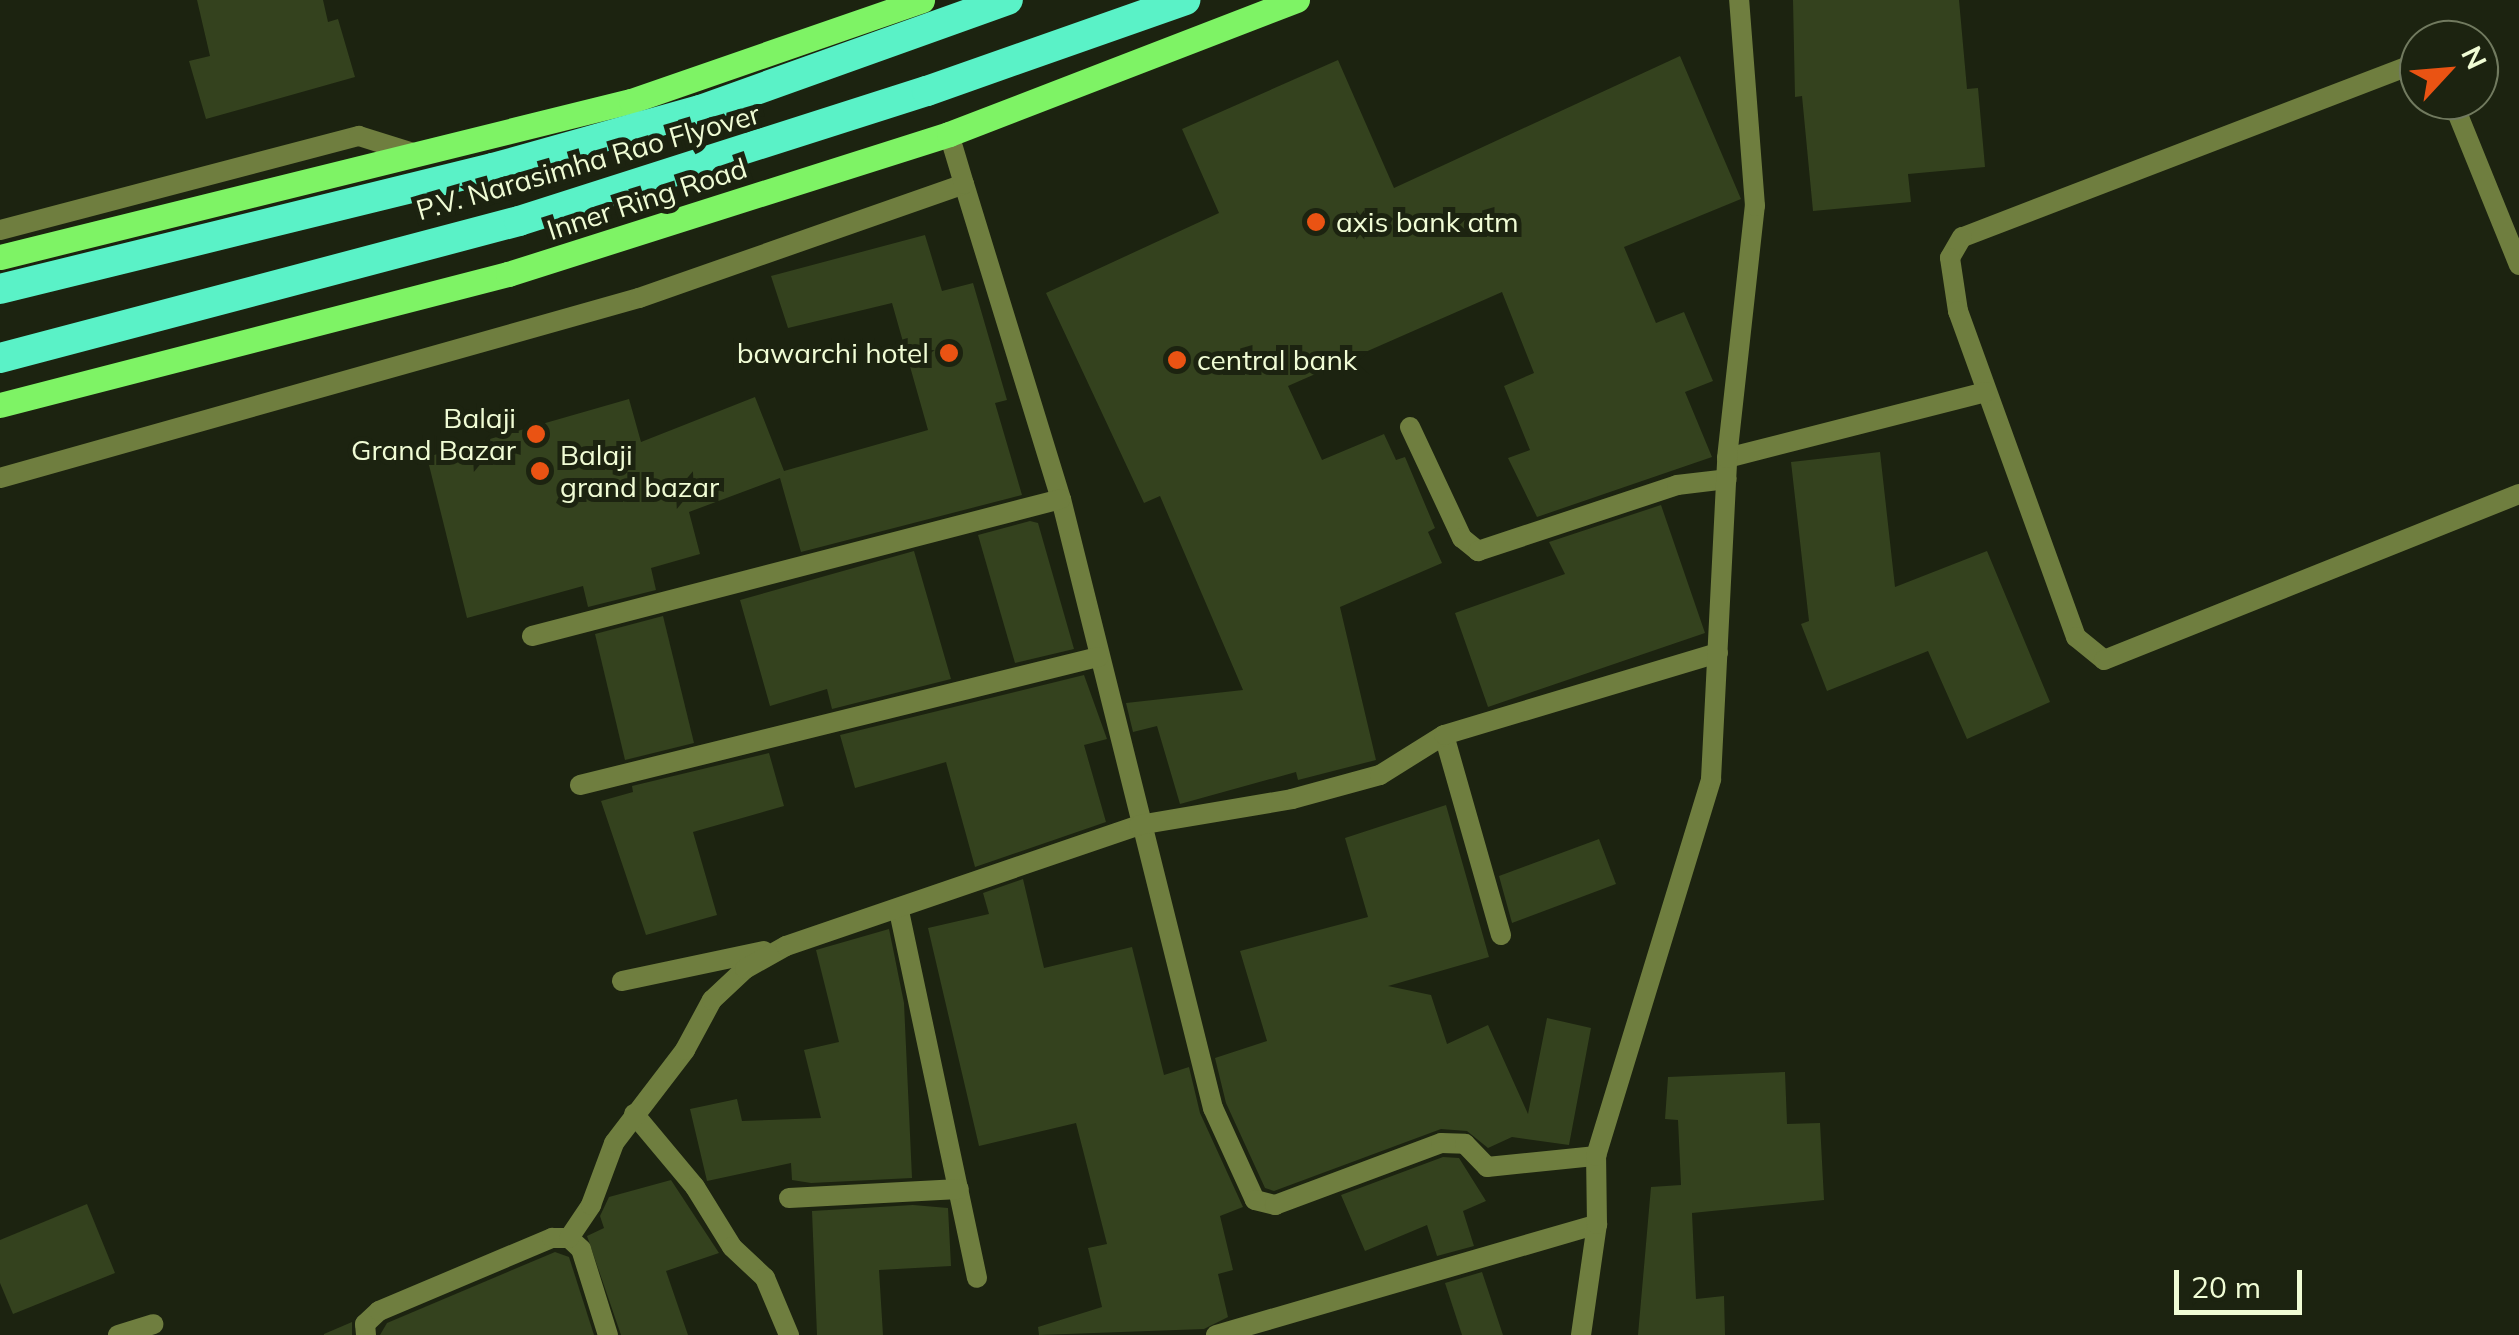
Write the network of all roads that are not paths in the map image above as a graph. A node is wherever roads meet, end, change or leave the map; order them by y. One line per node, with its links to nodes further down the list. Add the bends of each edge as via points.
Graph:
1 (922, 0): 9 (main road, via 631,101)
2 (1008, 0): 14 (highway, P.V. Narasimha Rao Flyover, via 700,110 494,168)
3 (1185, 0): 15 (highway, P.V. Narasimha Rao Flyover, via 927,91 519,220)
4 (1297, 0): 8 (main road, Inner Ring Road)
5 (1739, 0): 19 (street, via 1755,206)
6 (2399, 70): 16 (street, via 1962,238 1950,258 1958,311)
7 (2460, 120): 13 (street)
8 (950, 134): 10 (street); 17 (main road, Inner Ring Road, via 508,274)
9 (412, 153): 11 (street, via 359,136); 12 (main road)
10 (964, 184): 20 (street, via 640,298); 22 (street)
11 (0, 230)
12 (0, 256)
13 (2519, 265)
14 (0, 289)
15 (0, 358)
16 (1986, 392): 19 (street); 21 (street, via 2076,638 2104,660)
17 (0, 405)
18 (1410, 427): 19 (street, via 1462,538 1478,552)
19 (1727, 468): 24 (street)
20 (0, 478)
21 (2519, 494)
22 (1061, 500): 23 (street); 25 (street)
23 (532, 636)
24 (1718, 654): 26 (street); 34 (street, via 1711,779)
25 (1098, 657): 27 (street); 28 (street)
26 (1444, 735): 28 (street, via 1380,775); 30 (street)
27 (580, 785)
28 (1139, 825): 29 (street); 34 (street, via 1213,1108 1255,1200 1275,1205 1441,1144 1466,1144 1486,1168)
29 (899, 911): 31 (street); 35 (street)
30 (1501, 934)
31 (786, 946): 32 (street); 33 (street, via 745,969 712,1000 685,1050)
32 (622, 982)
33 (634, 1114): 38 (street); 44 (street, via 695,1187 732,1247 766,1278)
34 (1596, 1156): 37 (street)
35 (959, 1189): 36 (street); 39 (street)
36 (789, 1198)
37 (1596, 1224): 45 (street); 46 (street)
38 (569, 1238): 42 (street, via 552,1238 379,1310 365,1324); 43 (street, via 581,1249)
39 (977, 1278)
40 (153, 1324): 41 (street)
41 (118, 1335)
42 (366, 1335)
43 (608, 1335)
44 (789, 1335)
45 (1216, 1335)
46 (1581, 1335)

